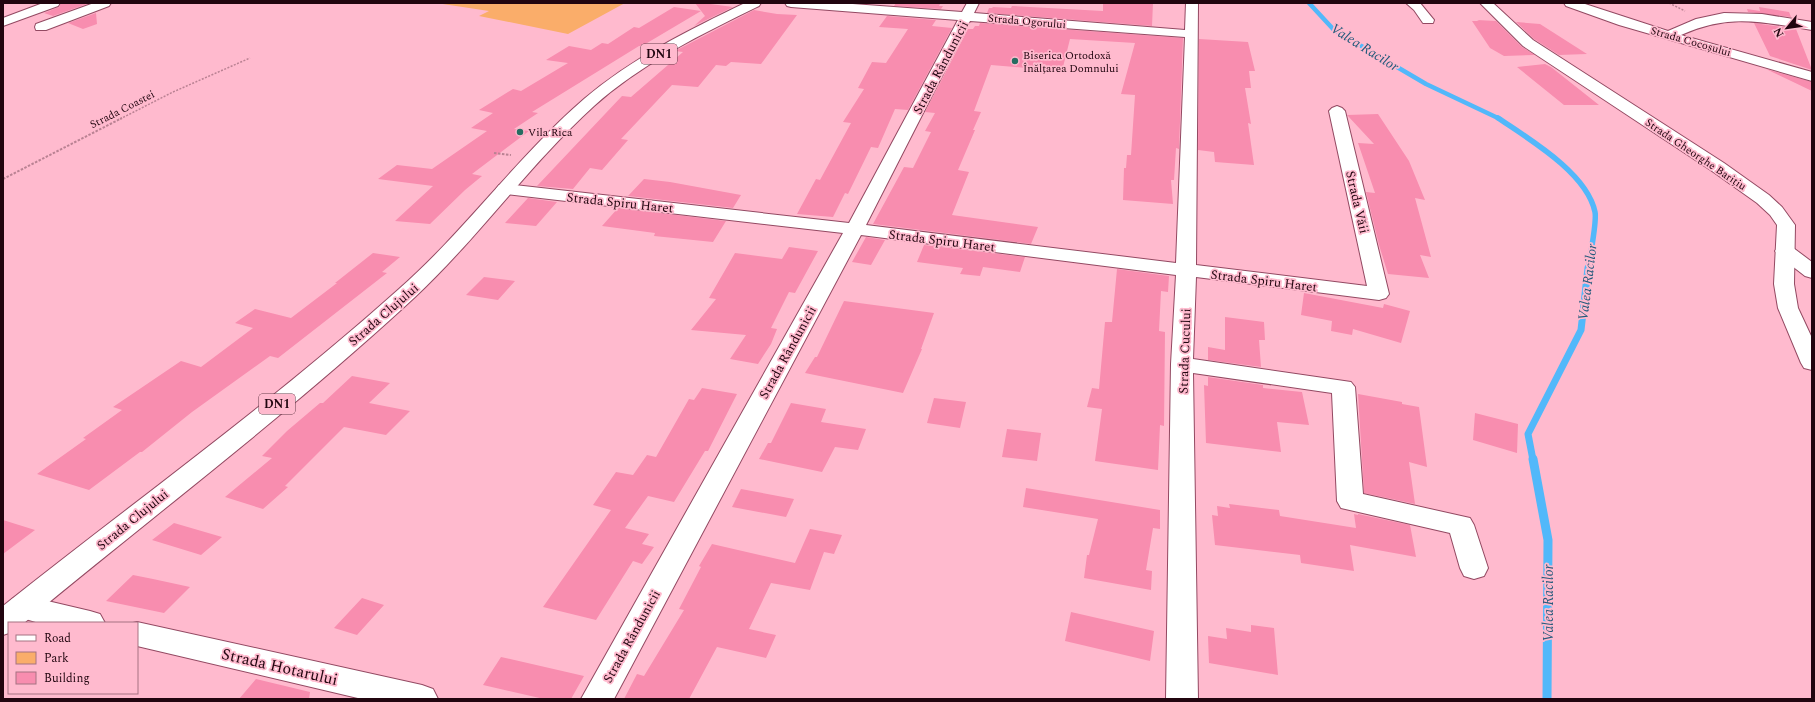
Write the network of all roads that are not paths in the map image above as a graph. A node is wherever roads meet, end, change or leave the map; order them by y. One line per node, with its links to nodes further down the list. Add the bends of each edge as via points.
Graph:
1 (54, 3): 11 (street)
2 (105, 3): 13 (street)
3 (755, 3): 18 (street, Strada Clujului / DN1, via 669,48 612,85 568,123)
4 (791, 3): 9 (street, Strada Ogorului)
5 (1192, 3): 14 (street, Strada Cucului)
6 (1412, 3): 10 (street)
7 (1486, 3): 20 (street, Strada Gheorghe Barițiu, via 1528,43 1763,199 1786,225)
8 (1570, 3): 15 (street, Strada Cocoșului)
9 (970, 10): 14 (street, Strada Ogorului); 19 (street, Strada Rândunicii)
10 (1428, 20)
11 (3, 22)
12 (1812, 26): 15 (street, via 1753,17 1726,16 1703,21)
13 (41, 27)
14 (1190, 34): 21 (street, Strada Cucului)
15 (1669, 35): 16 (street, Strada Cocoșului)
16 (1812, 77)
17 (1338, 111): 23 (street, Strada Văii)
18 (505, 190): 19 (street, Strada Spiru Haret); 27 (street, Strada Clujului / DN1, via 447,256 324,366)
19 (855, 229): 21 (street, Strada Spiru Haret); 31 (street, Strada Rândunicii)
20 (1785, 251): 22 (street); 24 (street, Strada Gheorghe Barițiu, via 1784,284 1788,308)
21 (1186, 271): 23 (street, Strada Spiru Haret); 25 (street, Strada Cucului)
22 (1812, 272)
23 (1379, 294)
24 (1812, 363)
25 (1182, 364): 26 (street, via 1344,387 1350,501 1460,525); 32 (street, Strada Cucului)
26 (1474, 568)
27 (12, 615): 28 (street)
28 (80, 622)
29 (138, 634): 30 (street, Strada Hotarului)
30 (422, 699)
31 (597, 699)
32 (1182, 699)

